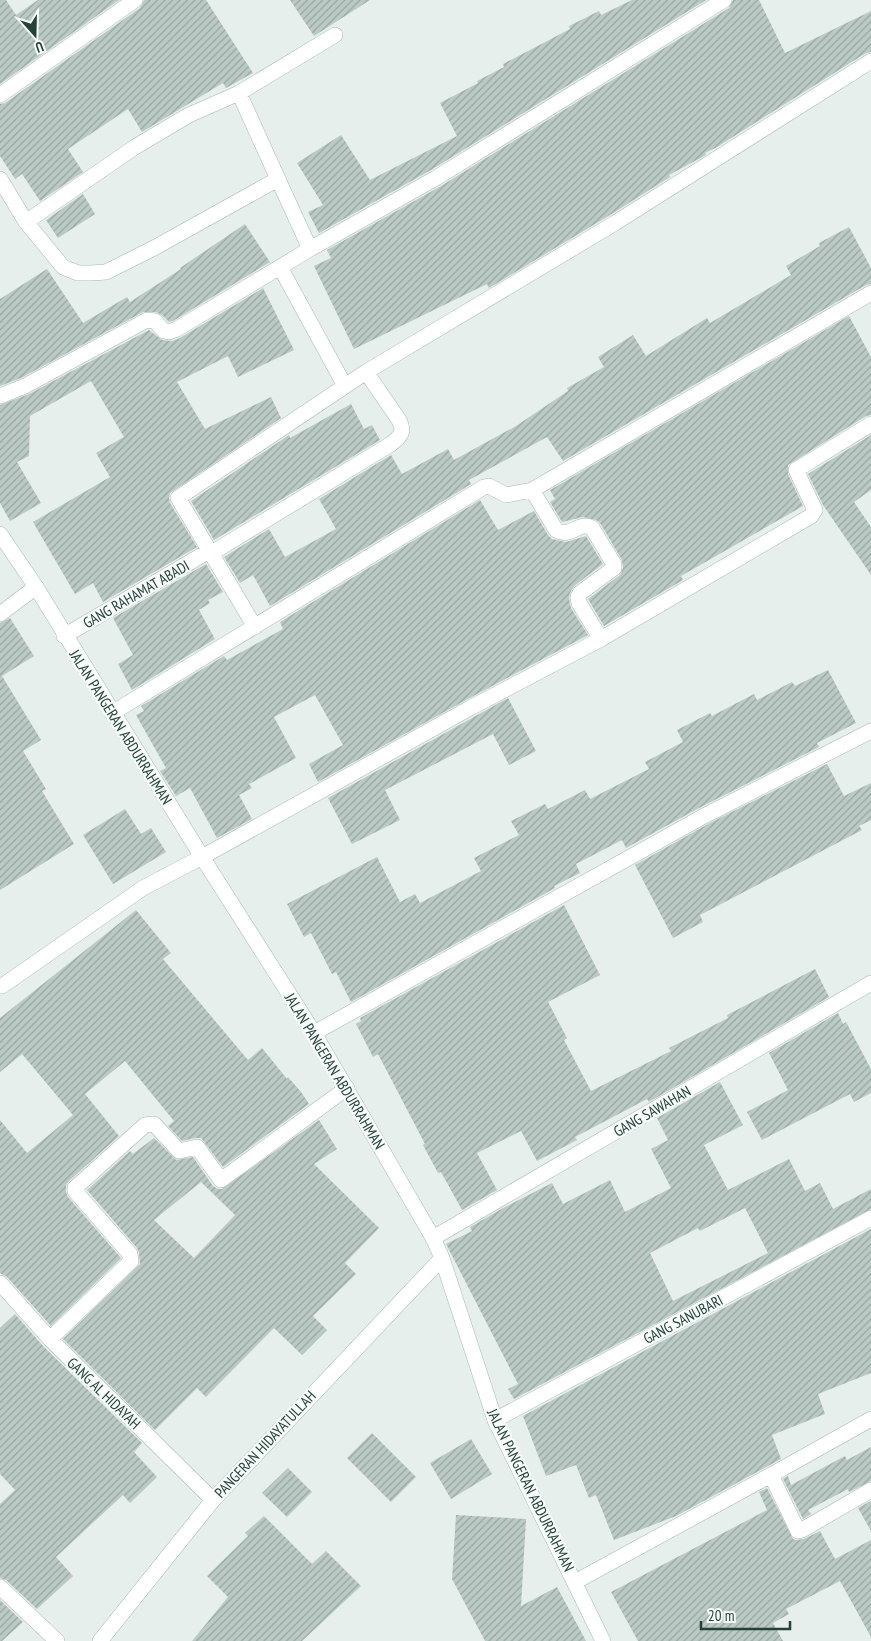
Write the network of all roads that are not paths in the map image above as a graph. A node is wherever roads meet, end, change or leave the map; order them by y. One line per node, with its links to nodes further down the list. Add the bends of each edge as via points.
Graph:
1 (135, 0): 6 (street)
2 (724, 0): 10 (street, via 436,178)
3 (335, 35): 5 (street)
4 (871, 61): 13 (street, via 615,223)
5 (239, 93): 8 (street); 9 (street, via 189,114)
6 (0, 95)
7 (0, 178): 9 (street)
8 (278, 179): 9 (street, via 106,272 78,273 63,267); 10 (street)
9 (26, 222)
10 (310, 249): 11 (street)
11 (280, 267): 14 (street); 15 (street, via 174,331 164,331 155,321 147,320 25,386)
12 (871, 293): 17 (street)
13 (366, 372): 14 (street); 19 (street, GANG RAHAMAT ABADI, via 400,420 401,436)
14 (344, 386): 19 (street, via 178,498)
15 (0, 396)
16 (871, 424): 24 (street, via 796,470 814,506 814,514)
17 (532, 490): 22 (street, via 506,495 489,486 481,488); 24 (street, via 556,530 567,534 584,526 592,528 614,564 612,571 578,597)
18 (0, 534): 20 (street, JALAN PANGERAN ABDURRAHMAN)
19 (209, 552): 22 (street); 23 (street, GANG RAHAMAT ABADI)
20 (36, 588): 21 (street); 23 (street, JALAN PANGERAN ABDURRAHMAN)
21 (0, 614)
22 (255, 627): 25 (street)
23 (64, 636): 25 (street, JALAN PANGERAN ABDURRAHMAN)
24 (601, 639): 27 (street)
25 (112, 713): 27 (street, JALAN PANGERAN ABDURRAHMAN)
26 (871, 731): 30 (street, via 704,816)
27 (202, 857): 29 (street, via 143,888); 30 (street, JALAN PANGERAN ABDURRAHMAN)
28 (871, 983): 33 (street, GANG SAWAHAN)
29 (2, 986)
30 (314, 1033): 31 (street, JALAN PANGERAN ABDURRAHMAN)
31 (347, 1088): 33 (street, JALAN PANGERAN ABDURRAHMAN); 36 (street, via 221,1180 197,1147 179,1151 154,1124 145,1125 75,1188 130,1254 131,1261)
32 (871, 1218): 38 (street, GANG SANUBARI)
33 (433, 1238): 34 (street, JALAN PANGERAN ABDURRAHMAN)
34 (442, 1258): 38 (street, JALAN PANGERAN ABDURRAHMAN); 41 (street, PANGERAN HIDAYATULLAH)
35 (0, 1283): 36 (street, GANG AL HIDAYAH)
36 (50, 1339): 41 (street, GANG AL HIDAYAH)
37 (871, 1419): 39 (street)
38 (495, 1420): 42 (street, JALAN PANGERAN ABDURRAHMAN)
39 (771, 1476): 40 (street, via 798,1531); 42 (street)
40 (871, 1490)
41 (213, 1500): 45 (street, PANGERAN HIDAYATULLAH)
42 (575, 1582): 46 (street, JALAN PANGERAN ABDURRAHMAN)
43 (0, 1587): 44 (street)
44 (57, 1641)
45 (100, 1641)
46 (603, 1641)

